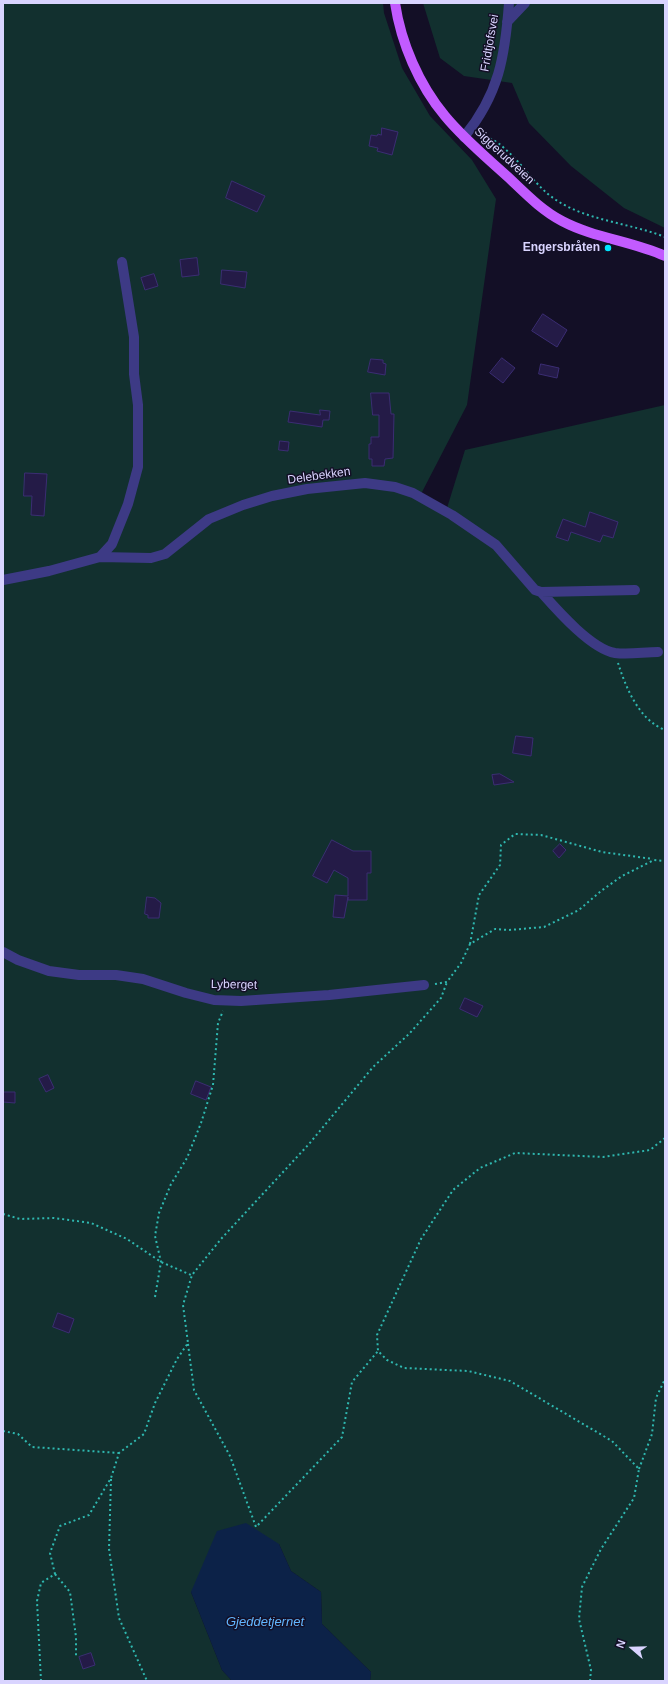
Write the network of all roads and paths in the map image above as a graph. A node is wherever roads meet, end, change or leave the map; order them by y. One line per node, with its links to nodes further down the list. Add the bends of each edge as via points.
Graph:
1 (395, 3): 5 (main road, Siggerudveien, via 402,31 421,78 443,114)
2 (509, 3): 4 (street, Fridtjofsvei)
3 (525, 3): 4 (street)
4 (507, 22): 5 (street, Fridtjofsvei, via 504,51 494,87 484,111)
5 (468, 133): 6 (path); 9 (main road, Siggerudveien, via 524,193 555,218)
6 (503, 147): 7 (path); 8 (path, via 543,189 562,203 584,213)
7 (503, 151)
8 (665, 238)
9 (665, 256)
10 (122, 262): 11 (street, via 134,337 138,467 128,504 112,544)
11 (100, 557): 12 (street, Delebekken); 14 (street, Delebekken, via 158,556 165,554 209,519 243,505 307,489 365,482 403,489 452,515 496,545 535,590)
12 (3, 580)
13 (636, 590): 14 (street)
14 (541, 592): 16 (street, Delebekken, via 593,642)
15 (658, 652): 16 (street)
16 (614, 653): 17 (path, via 630,694 646,719)
17 (665, 730)
18 (654, 860): 19 (path); 20 (path, via 622,876 579,910 551,923 509,930 495,929); 20 (path, via 602,852 541,834 515,834 501,845 500,865 479,895)
19 (665, 861)
20 (470, 944): 22 (path, via 461,963)
21 (3, 952): 24 (street, Lyberget, via 49,971 143,979 200,997)
22 (447, 982): 23 (path); 28 (path, via 441,998 409,1034 372,1067)
23 (424, 986): 24 (street, Lyberget)
24 (227, 1001): 27 (path, via 218,1023 213,1084 201,1123 187,1158 171,1184 159,1213 155,1236)
25 (665, 1138): 31 (path, via 650,1150 603,1157 515,1153 480,1168 453,1190 421,1239 377,1335)
26 (3, 1214): 27 (path, via 20,1219 54,1218 92,1223 127,1239)
27 (161, 1262): 28 (path); 29 (path)
28 (192, 1275): 30 (path, via 183,1305)
29 (155, 1297)
30 (188, 1343): 31 (path, via 194,1390 230,1456 256,1527 342,1437 352,1382); 34 (path, via 155,1403 144,1434)
31 (378, 1351): 35 (path, via 387,1360 404,1368 468,1371 510,1381 612,1441)
32 (665, 1379): 35 (path, via 656,1398 652,1434)
33 (3, 1431): 34 (path, via 18,1434 32,1448)
34 (120, 1454): 36 (path)
35 (639, 1468): 41 (path, via 634,1498 601,1550 582,1587 579,1619 591,1670)
36 (111, 1478): 37 (path, via 89,1515 60,1526 50,1553); 40 (path, via 109,1549 119,1618)
37 (55, 1574): 38 (path, via 70,1592); 39 (path, via 41,1583 37,1601)
38 (76, 1658)
39 (41, 1681)
40 (147, 1681)
41 (590, 1681)

